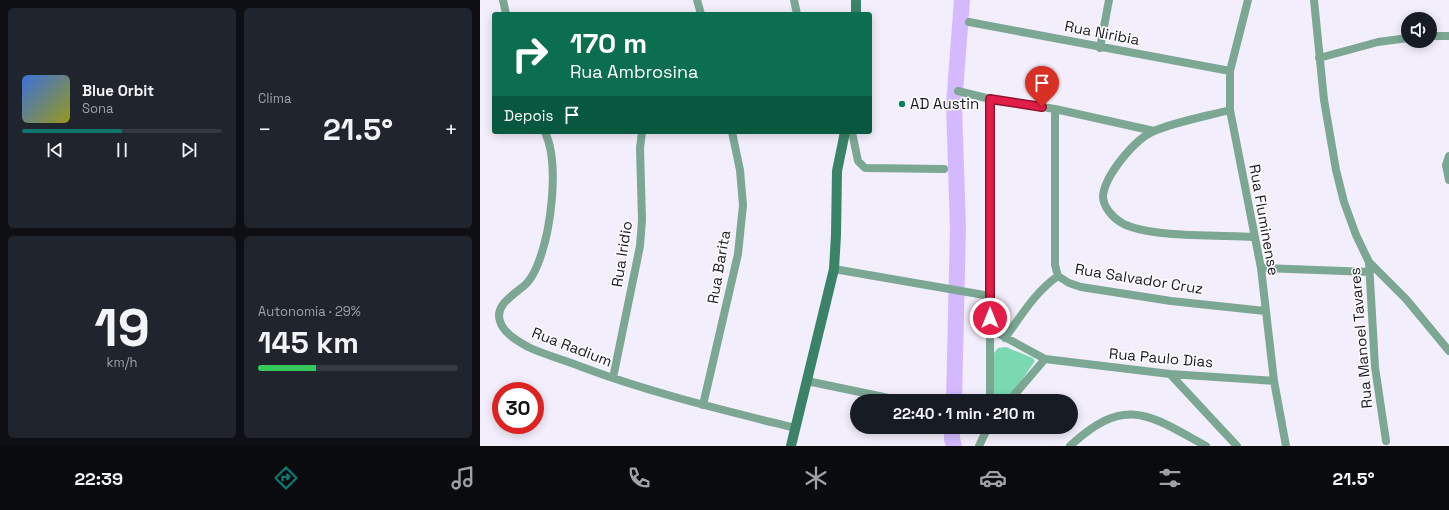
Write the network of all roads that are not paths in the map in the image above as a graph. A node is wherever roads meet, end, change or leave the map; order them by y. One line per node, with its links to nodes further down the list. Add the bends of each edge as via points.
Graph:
1 (503, 0): 8 (street)
2 (697, 0): 9 (street)
3 (794, 0): 10 (street)
4 (856, 0): 11 (street)
5 (1109, 0): 16 (street)
6 (1248, 0): 18 (street, Rua Fluminense)
7 (1314, 0): 17 (street, Rua Manoel Tavares)
8 (506, 12)
9 (700, 12)
10 (797, 12)
11 (856, 12)
12 (969, 22): 16 (street, Rua Niribia)
13 (1437, 36): 14 (street)
14 (1449, 36)
15 (1401, 39): 17 (street, via 1378,42)
16 (1100, 48): 18 (street, Rua Niribia)
17 (1319, 58): 33 (street, Rua Manoel Tavares, via 1336,170 1344,202)
18 (1230, 71): 22 (street, Rua Fluminense)
19 (958, 91): 20 (street)
20 (990, 99): 21 (street); 38 (street)
21 (1055, 109): 23 (street); 37 (street, Rua Salvador Cruz, via 1054,265)
22 (1230, 110): 23 (street); 32 (street, Rua Fluminense)
23 (1154, 132): 32 (street, via 1125,156 1107,183 1103,197 1109,212 1121,222 1154,232)
24 (546, 134): 45 (street, Rua Radium, via 552,157 553,177 543,247 527,283 503,306 499,314 500,321 508,333 529,347)
25 (642, 134): 45 (street, Rua Iridio, via 640,246)
26 (732, 134): 51 (street, Rua Barita, via 740,170 743,206 739,247)
27 (845, 134): 35 (street, via 836,171)
28 (852, 134): 30 (street, via 858,161 865,168)
29 (1449, 156): 31 (street, via 1446,165)
30 (944, 169)
31 (1449, 180)
32 (1253, 237): 34 (street, Rua Fluminense)
33 (1369, 262): 36 (street, Rua Manoel Tavares); 42 (street, via 1406,299)
34 (1261, 268): 36 (street); 39 (street, Rua Fluminense)
35 (834, 269): 38 (street); 46 (street)
36 (1370, 272): 54 (street, Rua Manoel Tavares, via 1374,367)
37 (1058, 276): 39 (street, Rua Salvador Cruz, via 1081,287 1170,301); 41 (street, via 1037,294)
38 (990, 296): 40 (street)
39 (1265, 311): 47 (street, Rua Fluminense)
40 (990, 329): 41 (street, Rua Paulo Dias); 49 (street)
41 (1005, 338): 43 (street, Rua Paulo Dias)
42 (1449, 351)
43 (1045, 359): 44 (street, Rua Paulo Dias); 50 (street)
44 (1170, 374): 47 (street, Rua Paulo Dias); 59 (street)
45 (613, 378): 51 (street, Rua Radium)
46 (807, 381): 48 (street); 52 (street)
47 (1274, 381): 60 (street, Rua Fluminense)
48 (869, 394)
49 (990, 394)
50 (1015, 394)
51 (703, 405): 52 (street, Rua Radium)
52 (795, 428): 55 (street)
53 (985, 434): 56 (street)
54 (1386, 441)
55 (790, 446)
56 (979, 446)
57 (1070, 446): 58 (street, via 1103,422 1124,414 1137,414 1154,418)
58 (1206, 446)
59 (1237, 446)
60 (1286, 446)

